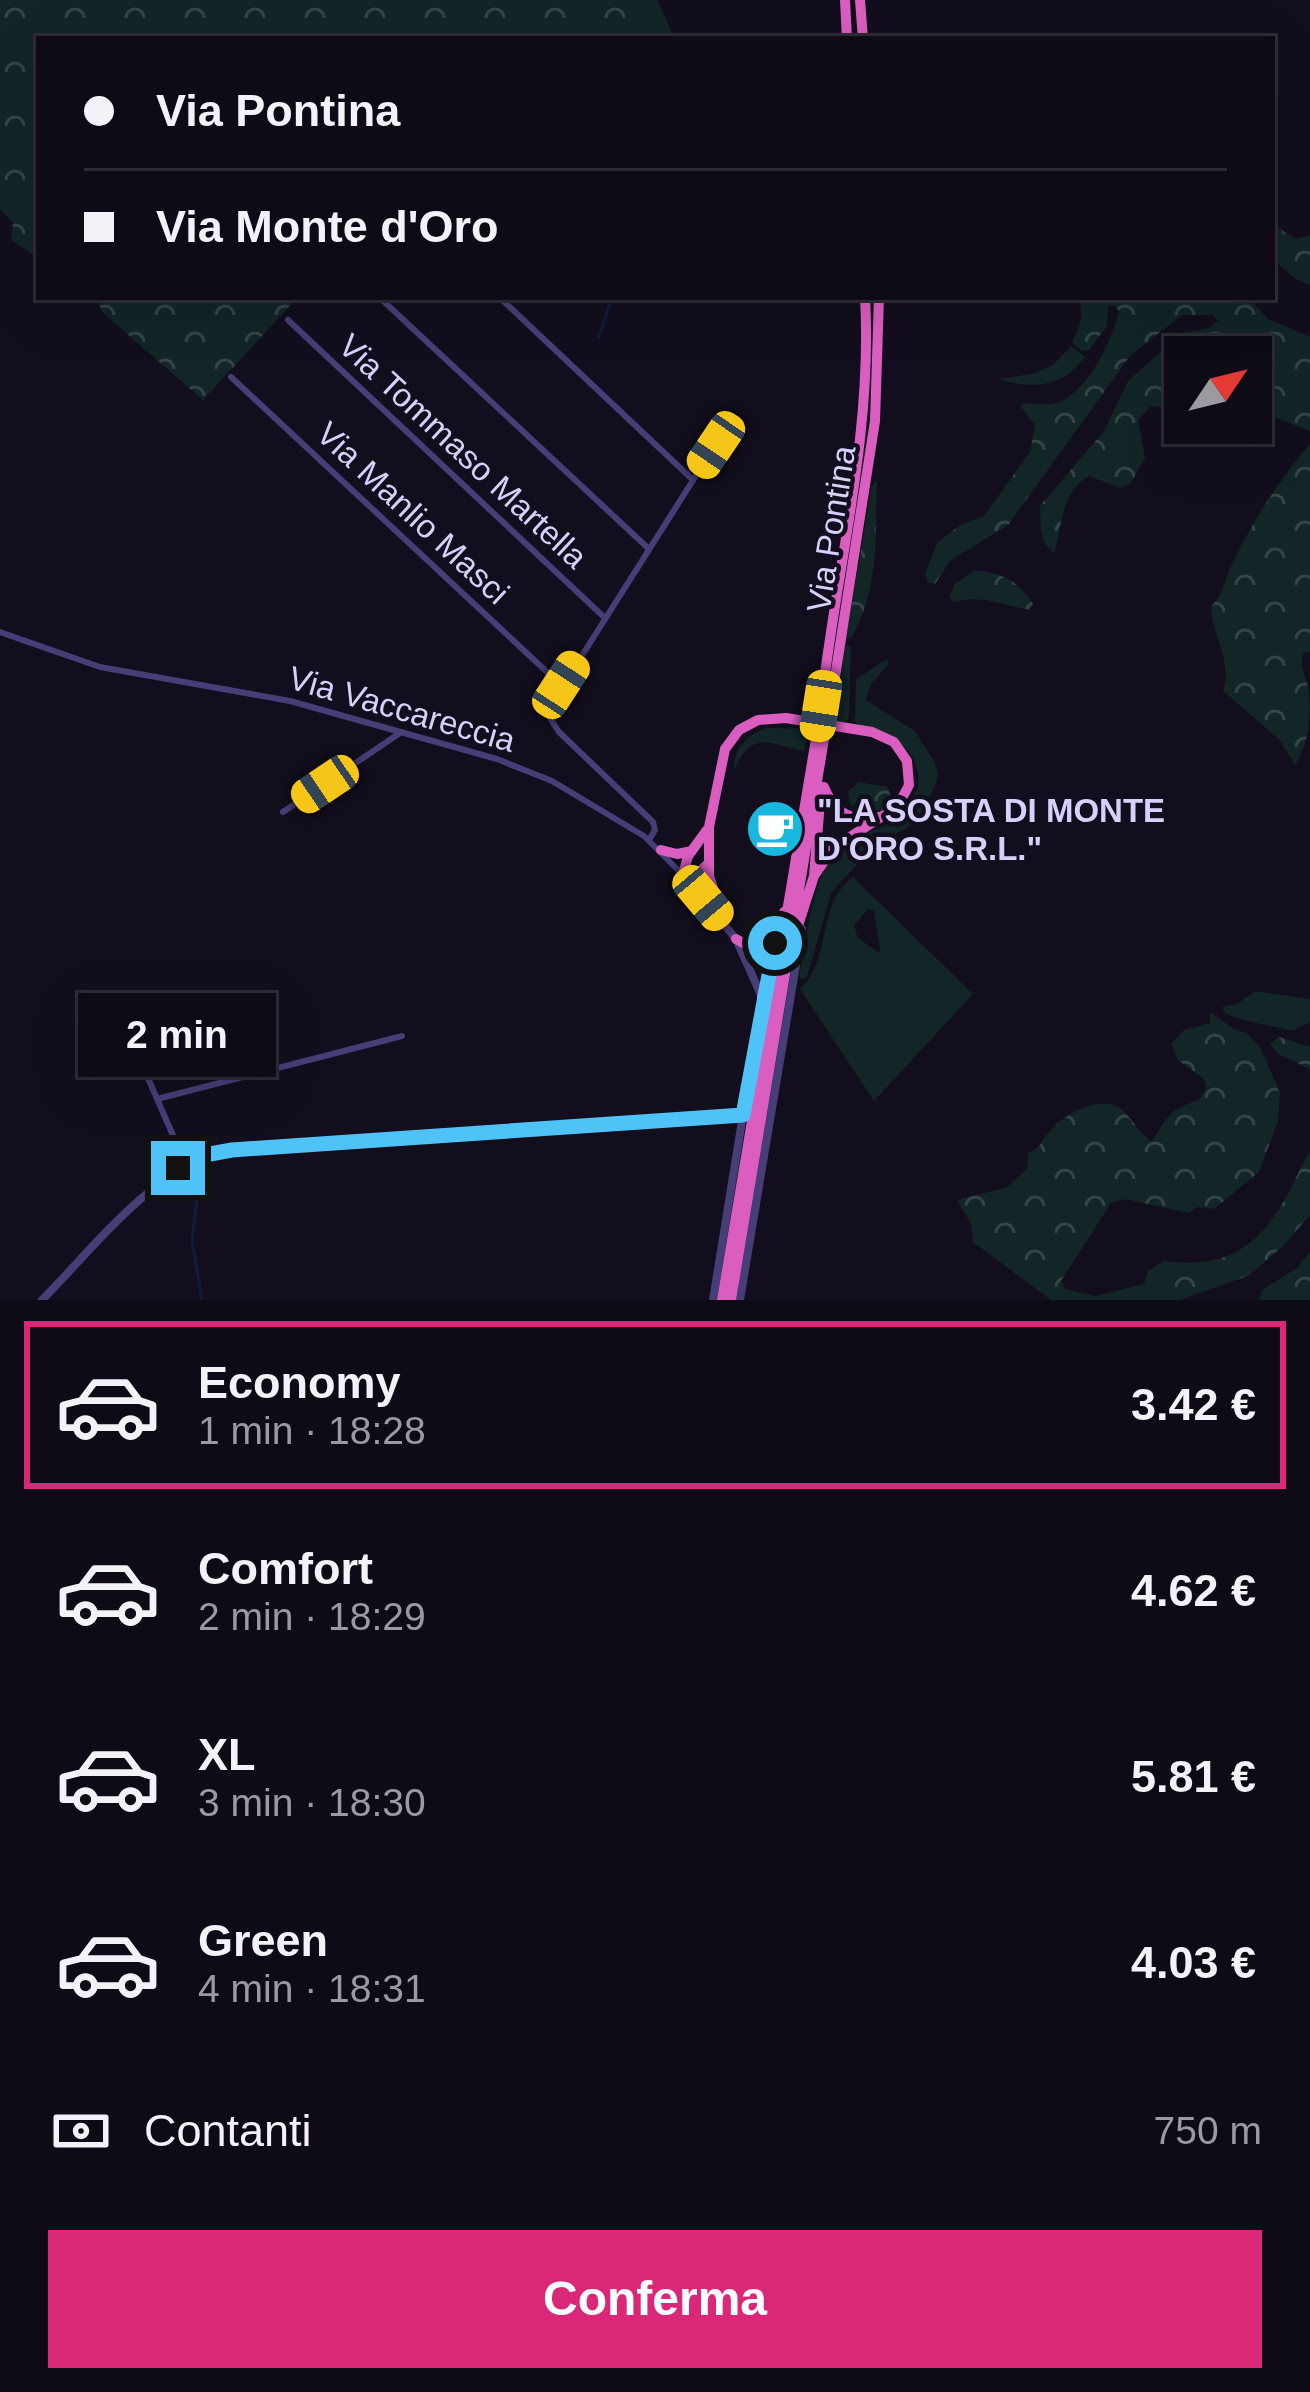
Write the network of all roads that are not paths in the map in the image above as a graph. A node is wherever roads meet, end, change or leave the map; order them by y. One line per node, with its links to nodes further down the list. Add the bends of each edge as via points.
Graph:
1 (845, 0): 3 (highway)
2 (860, 0): 4 (highway)
3 (847, 36)
4 (863, 36)
5 (382, 300): 13 (street)
6 (502, 300): 12 (street)
7 (865, 300): 17 (highway, Via Pontina, via 861,449)
8 (879, 300): 17 (highway, Via Pontina, via 875,421)
9 (288, 320): 14 (street, Via Tommaso Martella)
10 (231, 377): 16 (street, Via Manlio Masci)
11 (716, 445): 12 (street)
12 (692, 479): 13 (street)
13 (649, 549): 14 (street)
14 (605, 618): 16 (street)
15 (0, 632): 18 (street, Via Vaccareccia, via 113,670 270,696)
16 (561, 685): 24 (street, via 549,709 553,724 653,822)
17 (825, 707): 19 (highway, Via Pontina, bridge)
18 (402, 731): 21 (street); 24 (street, Via Vaccareccia, via 537,774)
19 (820, 739): 20 (highway); 30 (highway, Via Pontina); 34 (highway, Via Pontina)
20 (822, 780): 22 (highway, via 848,816); 29 (highway)
21 (284, 812)
22 (888, 814): 23 (highway, via 910,775 894,742 770,717 746,725 727,745); 29 (highway, via 833,848)
23 (709, 827): 26 (highway); 27 (highway)
24 (649, 840): 25 (street, Via Vaccareccia)
25 (661, 850): 26 (highway); 28 (street, Via Vaccareccia)
26 (692, 851): 28 (highway)
27 (708, 865): 28 (highway); 32 (highway)
28 (683, 874): 32 (street, Via Vaccareccia)
29 (814, 876): 31 (highway)
30 (788, 903): 33 (highway, via 762,946); 35 (highway); 41 (highway, Via Pontina)
31 (807, 907): 34 (highway); 44 (street)
32 (724, 922): 33 (street, Via Vaccareccia)
33 (736, 939): 35 (street, Via Vaccareccia)
34 (788, 954): 41 (highway, Via Pontina)
35 (762, 998): 39 (street)
36 (402, 1036): 38 (street)
37 (141, 1062): 38 (street)
38 (157, 1099): 40 (street)
39 (743, 1115): 40 (street, via 232,1150); 43 (street)
40 (185, 1163): 42 (street)
41 (733, 1260): 43 (highway); 44 (highway)
42 (42, 1300)
43 (718, 1300)
44 (736, 1300)

